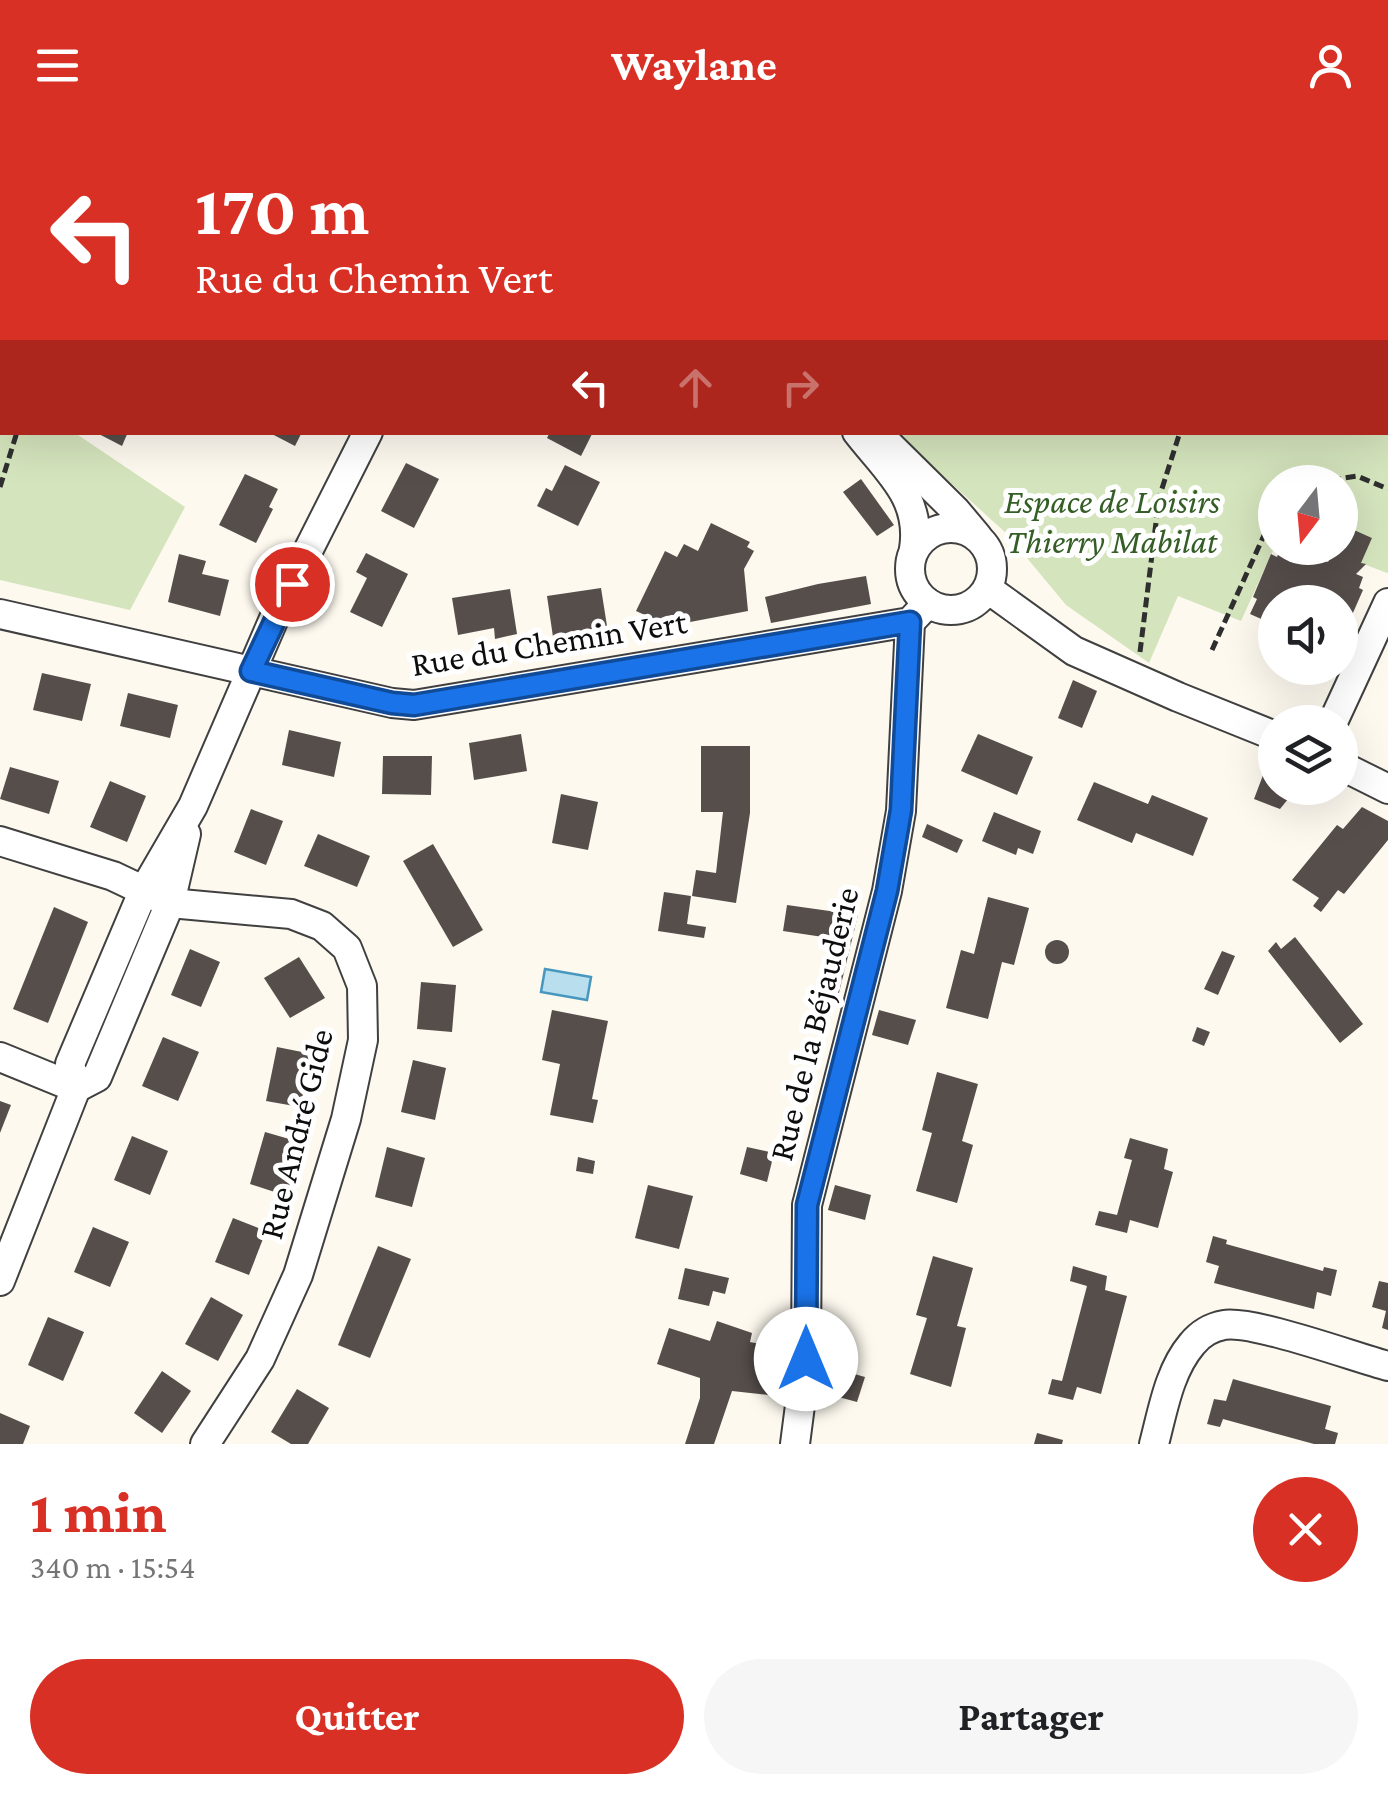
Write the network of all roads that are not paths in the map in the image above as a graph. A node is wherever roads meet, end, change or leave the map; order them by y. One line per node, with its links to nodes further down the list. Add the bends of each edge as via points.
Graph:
1 (366, 435): 10 (street)
2 (859, 435): 5 (street, via 913,506)
3 (879, 435): 4 (street)
4 (978, 537): 5 (street, via 952,527 924,537); 6 (street, via 992,562)
5 (914, 549): 8 (street, via 911,579)
6 (988, 589): 8 (street, via 954,610); 12 (street, via 1049,636)
7 (1388, 602): 11 (street)
8 (919, 613): 10 (street, Rue du Chemin Vert, via 414,705); 24 (street, Rue de la Béjauderie, via 890,875 807,1205 806,1359)
9 (0, 614): 10 (street, Rue du Chemin Vert)
10 (251, 671): 15 (street)
11 (1341, 705)
12 (1258, 729)
13 (1358, 774): 14 (street)
14 (1388, 789)
15 (193, 806): 17 (street); 18 (street)
16 (0, 841): 17 (street, Rue André Gide)
17 (143, 892): 18 (street, Rue André Gide); 20 (street, via 70,1064)
18 (170, 903): 20 (street, via 98,1077); 23 (street, Rue André Gide, via 291,914 322,926 347,948 362,986 363,1040 349,1104 298,1275 260,1359)
19 (0, 1057): 20 (street)
20 (76, 1088): 21 (street)
21 (0, 1281)
22 (1388, 1366): 25 (street, via 1249,1326 1221,1325 1192,1344 1176,1368)
23 (205, 1444)
24 (795, 1444)
25 (1154, 1444)

